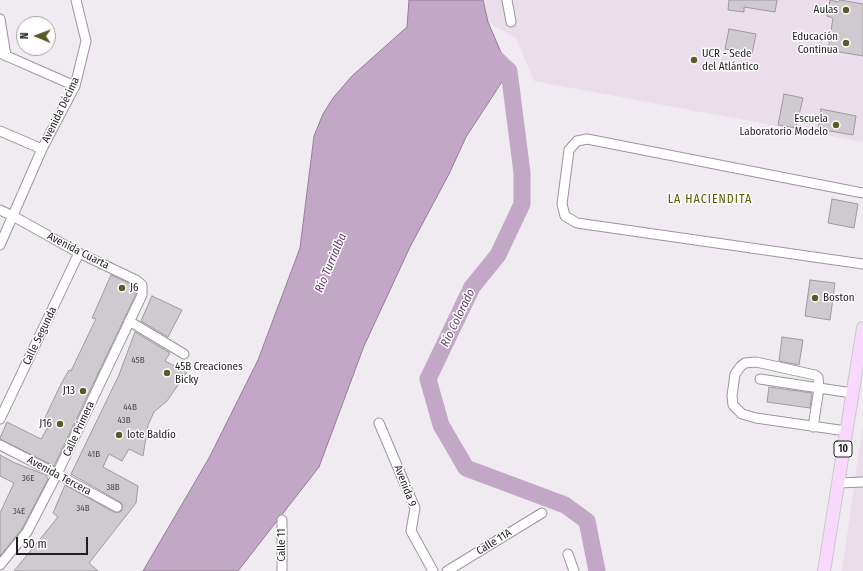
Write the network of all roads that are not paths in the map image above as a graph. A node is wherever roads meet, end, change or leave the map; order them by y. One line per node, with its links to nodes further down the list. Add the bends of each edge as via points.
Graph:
1 (76, 0): 6 (street, Avenida Décima, via 86,41)
2 (507, 0): 4 (street)
3 (0, 19): 5 (street)
4 (511, 22)
5 (3, 54): 6 (street)
6 (75, 86): 8 (street, Avenida Décima)
7 (0, 132): 8 (street)
8 (42, 149): 11 (street, Avenida Décima)
9 (863, 193): 14 (street, via 587,139 577,141 569,150 562,204 565,216 577,223)
10 (0, 210): 11 (street, Avenida Cuarta)
11 (14, 216): 12 (street, Avenida Décima); 13 (street, Avenida Cuarta)
12 (0, 245)
13 (79, 253): 15 (street, Avenida Cuarta); 23 (street, Calle Segunda)
14 (863, 264)
15 (142, 284): 16 (street, Calle Primera, via 142,295)
16 (129, 321): 18 (street); 28 (street, Calle Primera)
17 (863, 328): 19 (main road, 10)
18 (184, 354)
19 (859, 377): 22 (main road, 10)
20 (760, 379): 21 (street)
21 (819, 388): 22 (street); 25 (street); 25 (street, via 818,377 815,375 756,362 745,363 735,374 733,405 742,414)
22 (852, 393): 26 (main road, 10)
23 (0, 419)
24 (379, 423): 37 (street, Avenida 9, via 415,508 411,532)
25 (813, 427): 26 (street)
26 (846, 431): 30 (main road, 10)
27 (0, 445): 28 (street, Avenida Tercera)
28 (57, 474): 31 (street, Avenida Tercera); 35 (street, Calle Primera, via 27,532)
29 (863, 482): 30 (street)
30 (838, 483): 40 (main road, 10)
31 (117, 507)
32 (542, 513): 38 (street, Calle 11A)
33 (282, 520): 36 (street, Calle 11)
34 (568, 554): 39 (street)
35 (0, 565)
36 (282, 571)
37 (434, 571)
38 (447, 571)
39 (574, 571)
40 (824, 571)

